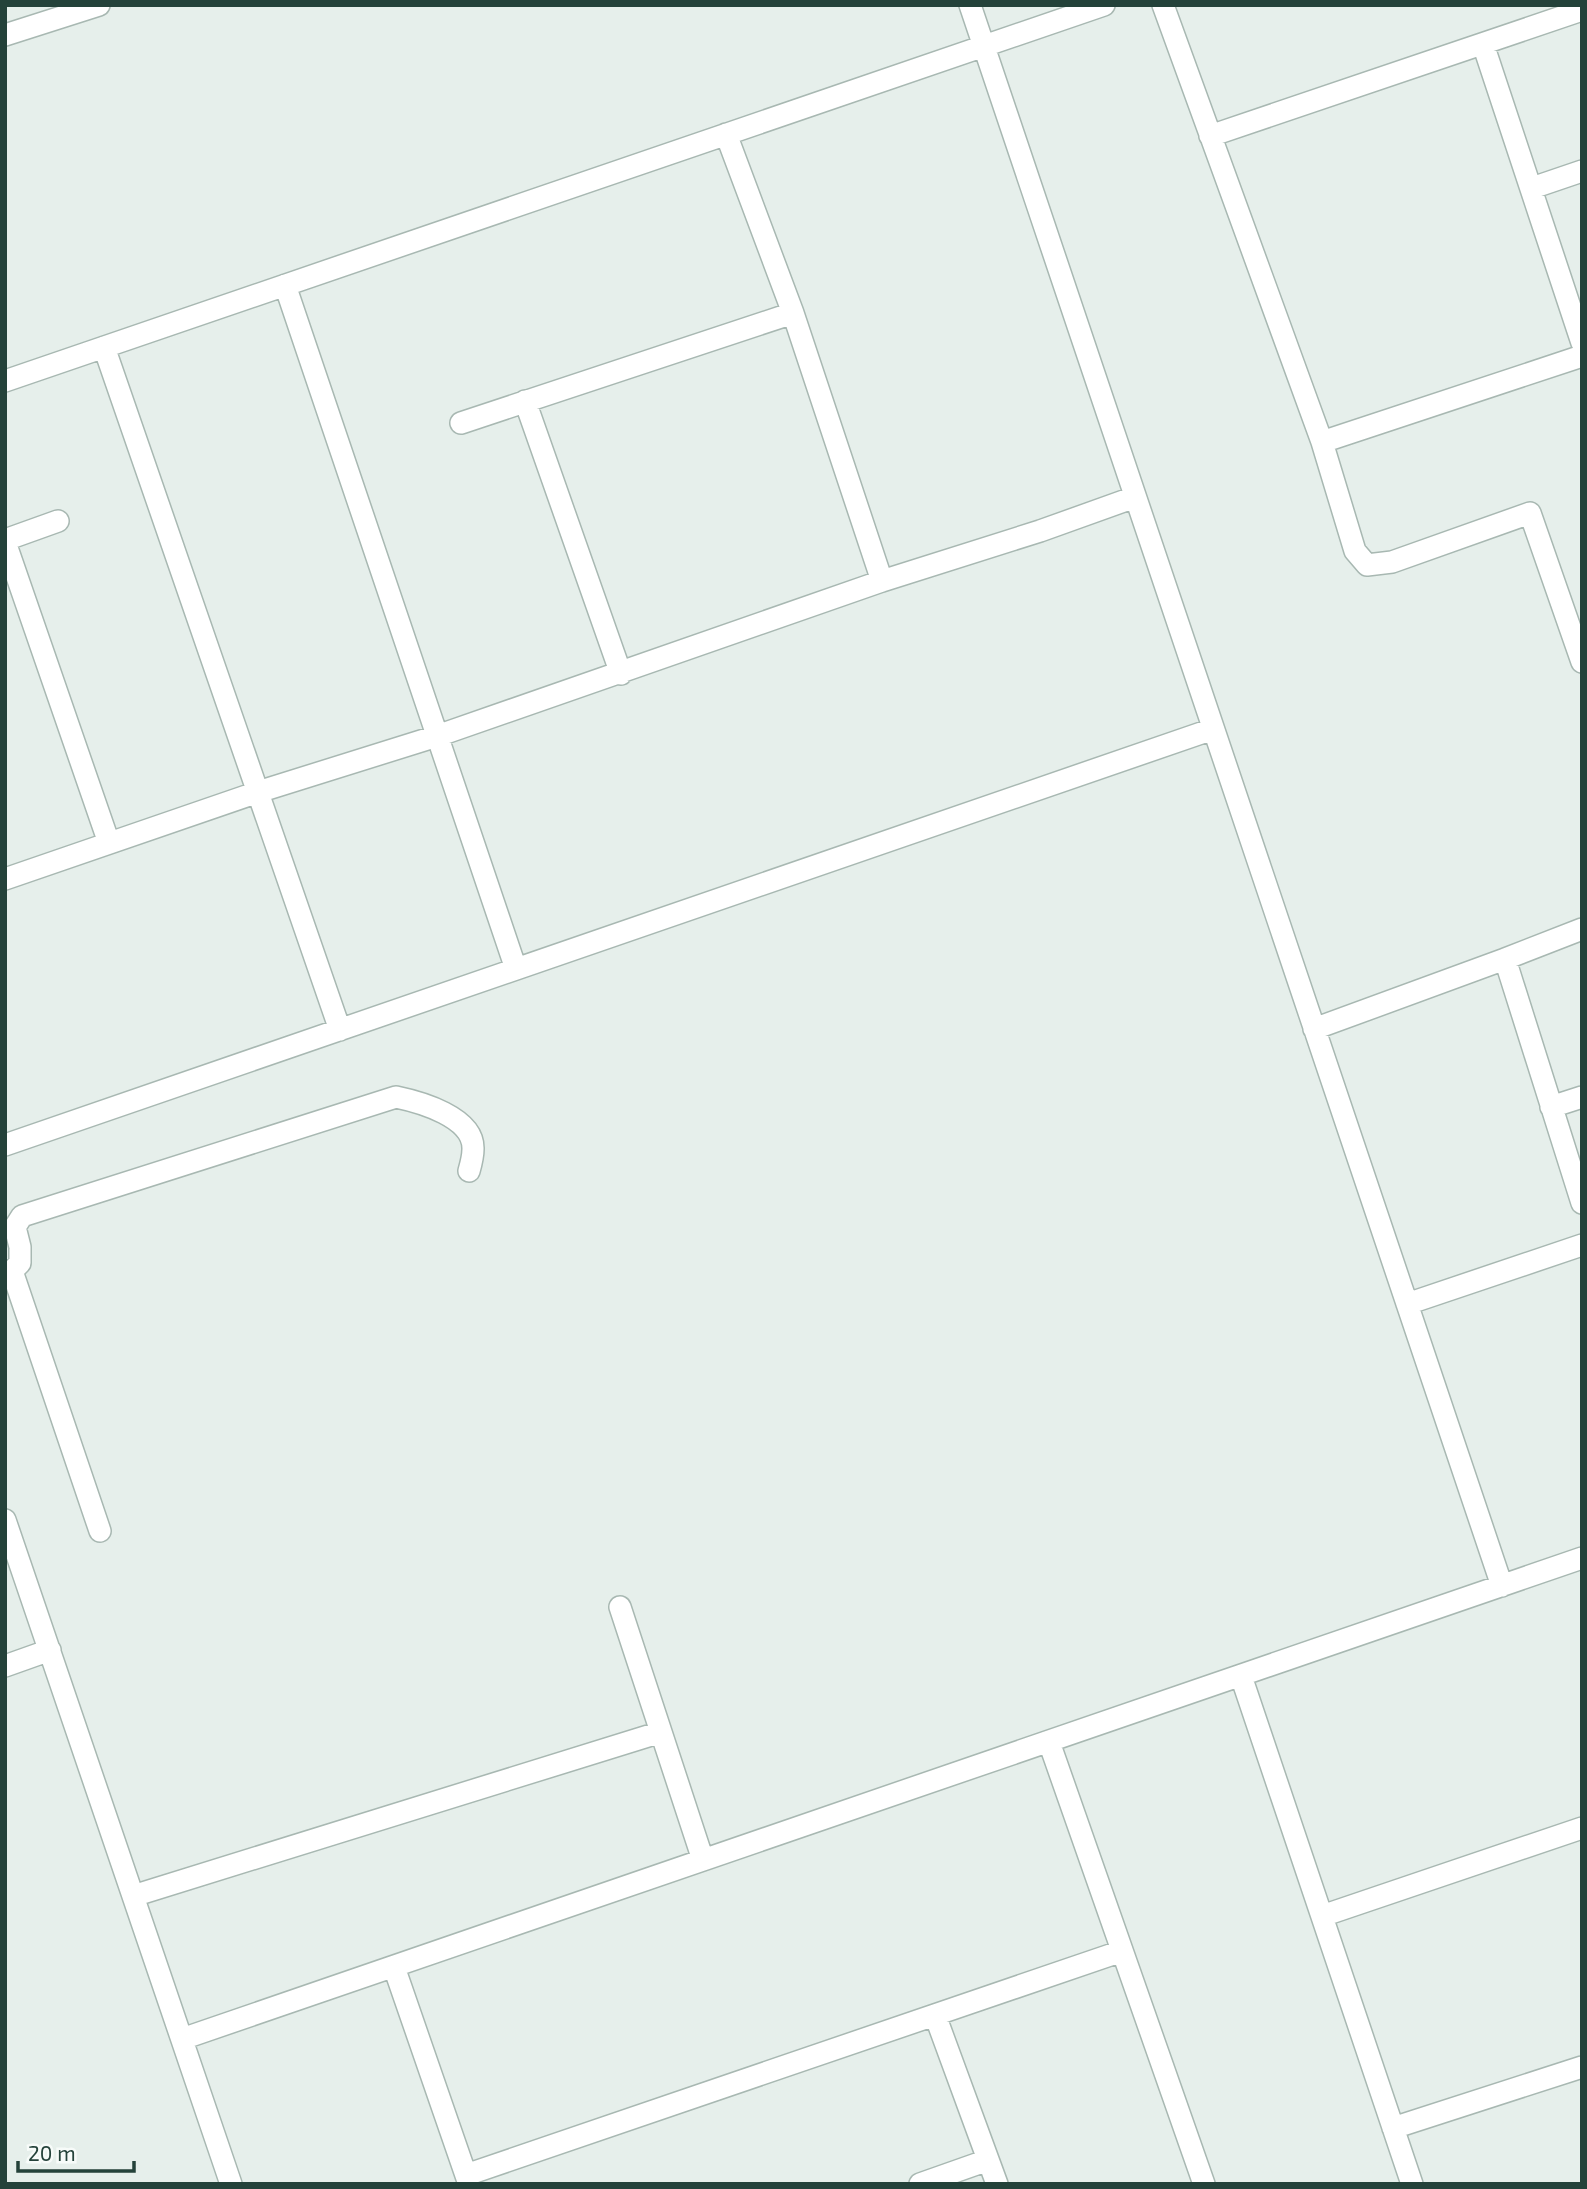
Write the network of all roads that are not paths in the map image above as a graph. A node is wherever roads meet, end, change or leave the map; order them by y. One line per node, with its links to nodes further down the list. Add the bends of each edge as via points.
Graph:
1 (99, 5): 6 (street)
2 (970, 5): 8 (street)
3 (1104, 5): 8 (street)
4 (1163, 5): 10 (street)
5 (1582, 10): 7 (street)
6 (5, 35)
7 (1483, 44): 10 (street); 12 (street)
8 (984, 47): 9 (street); 22 (street)
9 (726, 134): 13 (street); 14 (street)
10 (1210, 136): 21 (street)
11 (1582, 171): 12 (street)
12 (1532, 188): 15 (street)
13 (285, 285): 16 (street); 29 (street)
14 (793, 313): 19 (street); 25 (street)
15 (1582, 343)
16 (104, 347): 18 (street); 30 (street)
17 (1582, 356): 21 (street)
18 (5, 381)
19 (526, 401): 20 (street); 27 (street)
20 (461, 424)
21 (1322, 442): 26 (street, via 1355,551 1367,565 1392,562 1530,513)
22 (1135, 497): 25 (street); 28 (street)
23 (58, 521): 24 (street)
24 (5, 541): 31 (street)
25 (882, 581): 27 (street)
26 (1582, 662)
27 (621, 674): 29 (street)
28 (1213, 729): 35 (street); 36 (street)
29 (437, 736): 30 (street); 35 (street)
30 (258, 792): 31 (street); 37 (street)
31 (109, 843): 32 (street)
32 (5, 879)
33 (1582, 929): 34 (street)
34 (1504, 959): 36 (street); 39 (street)
35 (516, 970): 37 (street)
36 (1314, 1029): 45 (street)
37 (340, 1030): 40 (street)
38 (1582, 1097): 39 (street)
39 (1551, 1107): 42 (street)
40 (5, 1145)
41 (469, 1171): 44 (street, via 474,1146 465,1128 437,1108 396,1097 22,1216 15,1227 20,1263)
42 (1582, 1203)
43 (1582, 1245): 45 (street)
44 (9, 1272): 47 (street)
45 (1407, 1304): 49 (street)
46 (5, 1520): 51 (street)
47 (100, 1531)
48 (1582, 1558): 49 (street)
49 (1502, 1586): 53 (street)
50 (620, 1606): 54 (street)
51 (50, 1650): 52 (street); 58 (street)
52 (5, 1666)
53 (1241, 1676): 55 (street); 59 (street)
54 (661, 1732): 57 (street); 58 (street)
55 (1049, 1742): 57 (street); 60 (street)
56 (1582, 1828): 59 (street)
57 (703, 1860): 61 (street)
58 (133, 1896): 63 (street)
59 (1322, 1916): 65 (street)
60 (1122, 1951): 62 (street); 71 (street)
61 (394, 1967): 63 (street); 67 (street)
62 (935, 2015): 66 (street); 67 (street)
63 (182, 2039): 68 (street)
64 (1582, 2067): 65 (street)
65 (1393, 2128): 72 (street)
66 (988, 2160): 69 (street); 70 (street)
67 (468, 2179)
68 (231, 2184)
69 (920, 2184)
70 (997, 2184)
71 (1204, 2184)
72 (1412, 2184)

